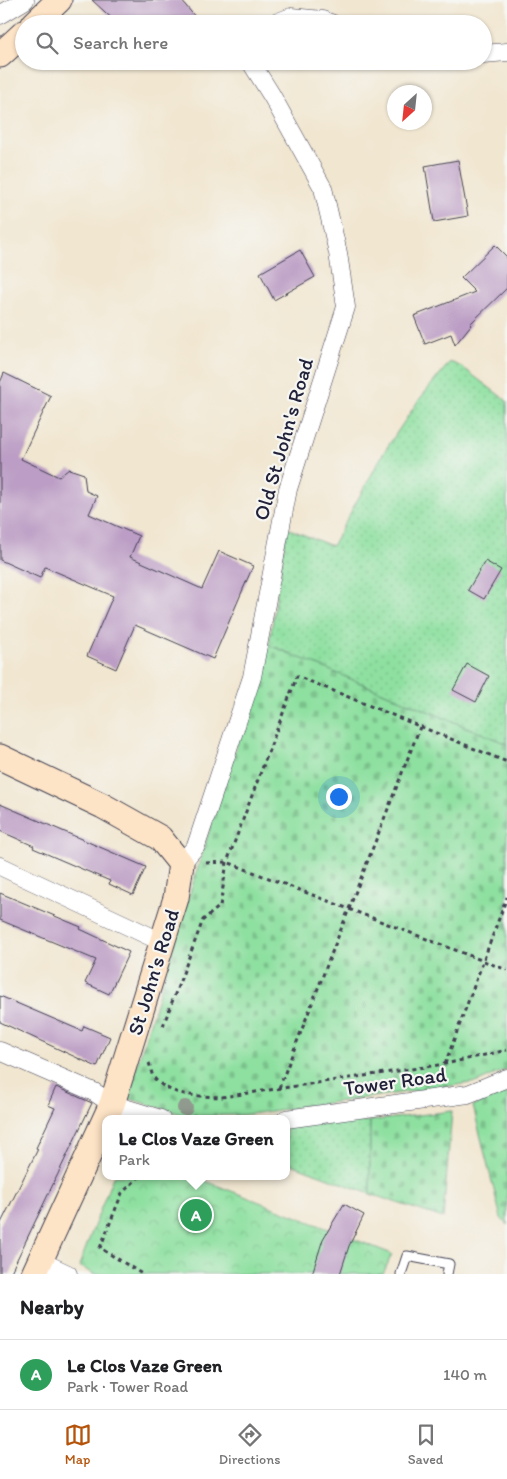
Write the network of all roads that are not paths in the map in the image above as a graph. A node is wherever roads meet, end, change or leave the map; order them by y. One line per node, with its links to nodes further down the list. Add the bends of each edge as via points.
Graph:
1 (25, 0): 3 (street)
2 (59, 0): 4 (main road)
3 (0, 15)
4 (43, 15)
5 (15, 41): 8 (main road)
6 (507, 52): 7 (street)
7 (492, 53)
8 (0, 55)
9 (256, 70): 11 (street, Old St John's Road, via 323,188 346,307 288,489 252,677 196,846)
10 (0, 757): 11 (main road, via 103,806 160,838)
11 (180, 864): 13 (main road, St John's Road, via 176,898)
12 (0, 866): 13 (street)
13 (162, 942): 16 (main road, St John's Road)
14 (0, 1051): 16 (street, via 94,1092)
15 (507, 1078): 19 (street, Tower Road, via 468,1094)
16 (112, 1104): 17 (main road, St John's Road); 18 (street)
17 (107, 1115)
18 (148, 1115)
19 (290, 1118)
20 (102, 1126): 21 (main road, St John's Road)
21 (37, 1268): 22 (street)
22 (68, 1274)
23 (401, 1274): 24 (lane, via 407,1256 449,1264)
24 (447, 1274)

